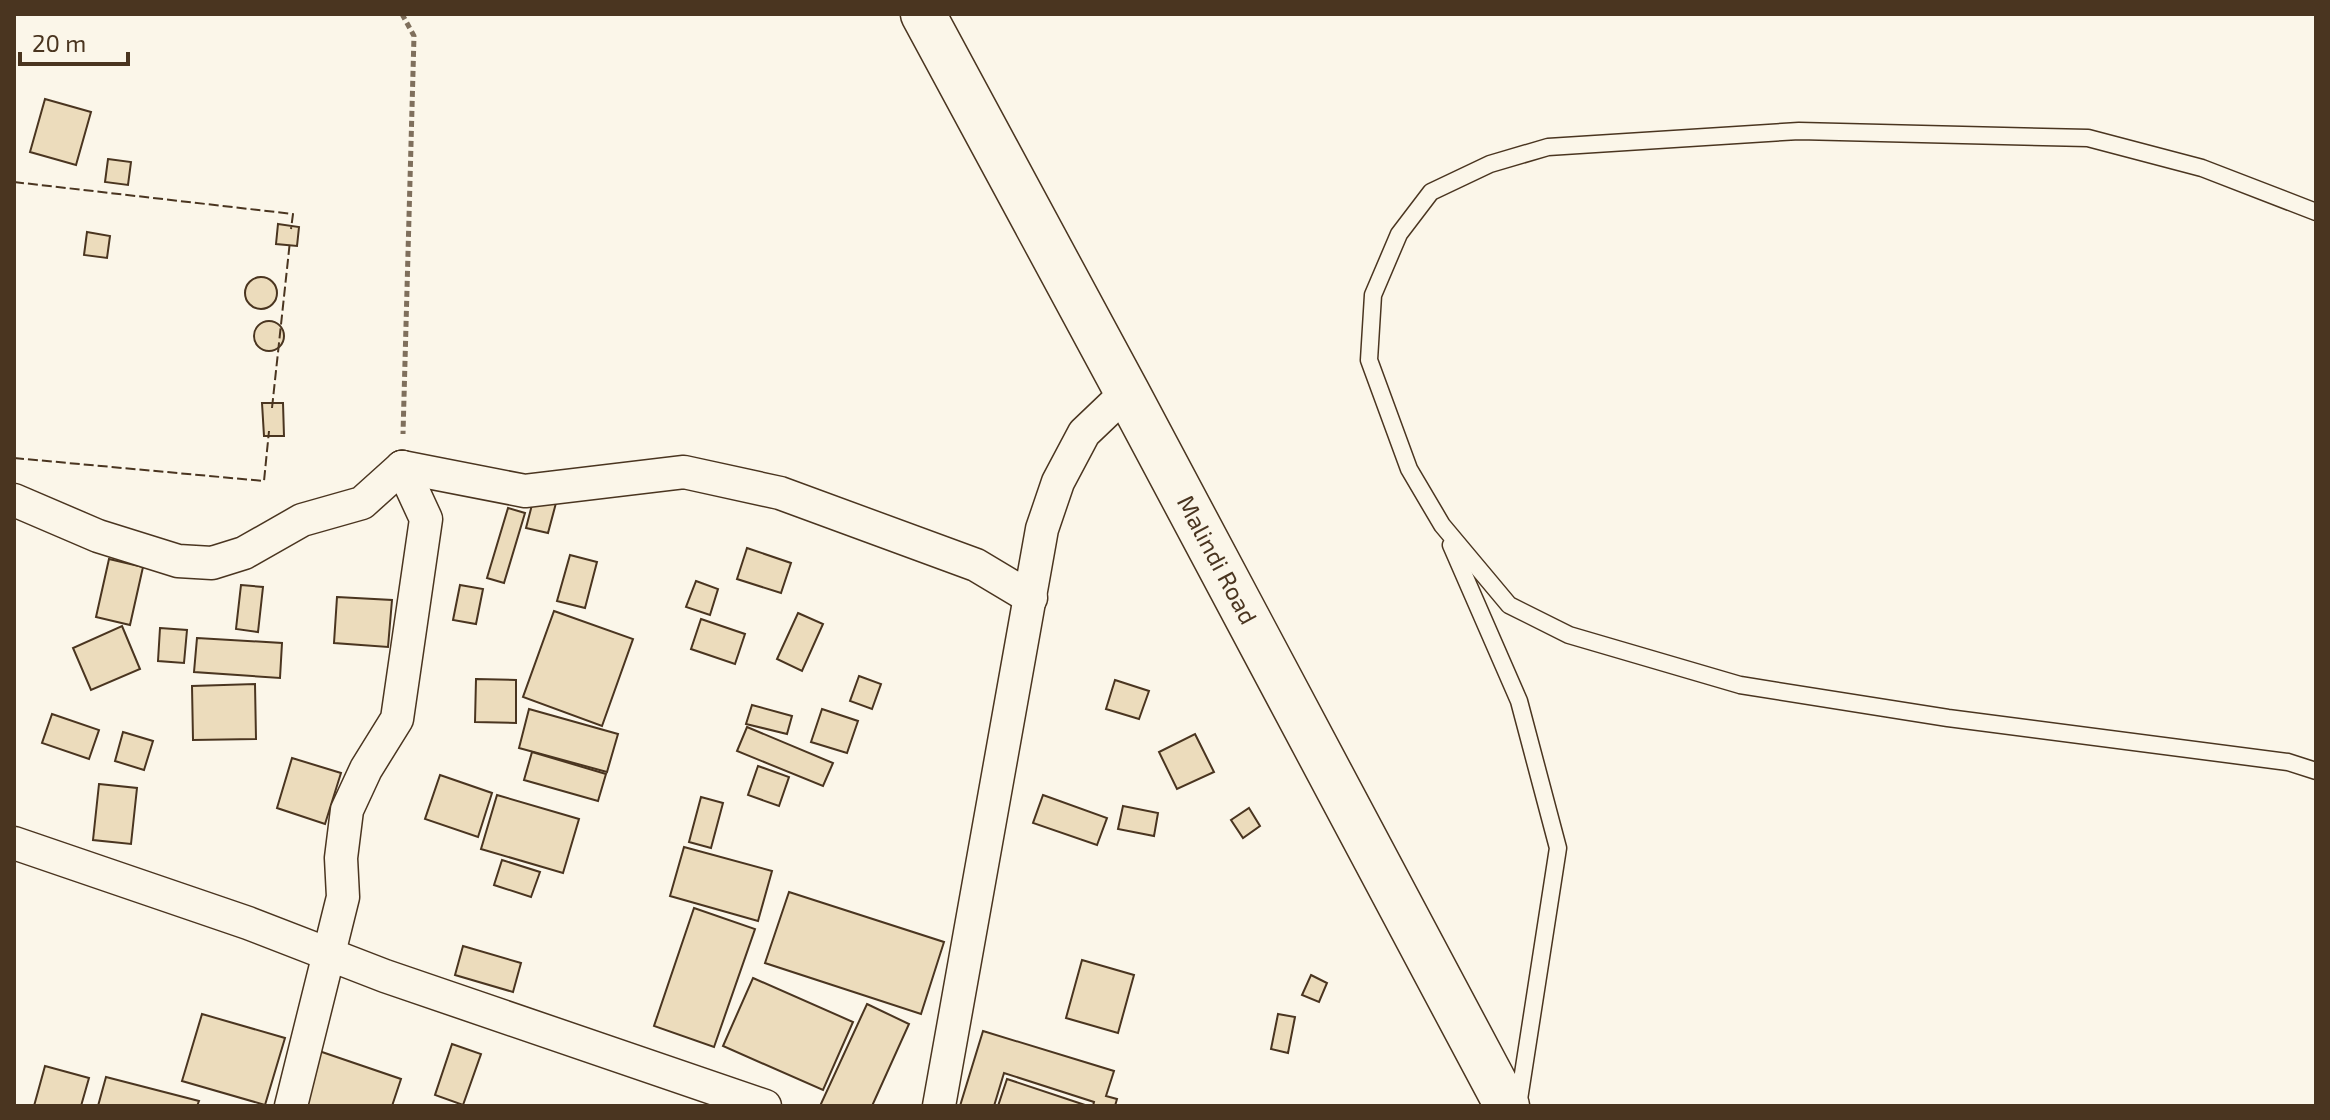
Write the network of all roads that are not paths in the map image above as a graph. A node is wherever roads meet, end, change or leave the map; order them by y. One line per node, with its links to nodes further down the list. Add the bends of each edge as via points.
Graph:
1 (923, 14): 3 (highway, Malindi Road)
2 (2316, 212): 6 (lane, via 2202,168 2088,138 1799,131 1548,147 1490,164 1431,192 1399,234 1373,295 1369,360 1409,469)
3 (1127, 392): 7 (street, via 1084,433 1058,482 1042,529); 16 (highway, Malindi Road)
4 (402, 467): 5 (street, via 362,503 302,520 244,553 212,563 178,561 98,536); 7 (street, via 525,491 684,472 780,493 976,565); 12 (street, via 426,519 397,719 347,810 343,897)
5 (14, 500)
6 (1442, 525): 9 (lane, via 1509,605 1569,635 1740,685); 17 (lane, via 1519,701 1558,848)
7 (1031, 598): 15 (street)
8 (2316, 755): 9 (lane)
9 (2288, 762): 10 (lane)
10 (2316, 771)
11 (14, 843): 12 (street)
12 (330, 955): 13 (street); 14 (street)
13 (291, 1106)
14 (765, 1106)
15 (939, 1106)
16 (1507, 1106)
17 (1518, 1106)

